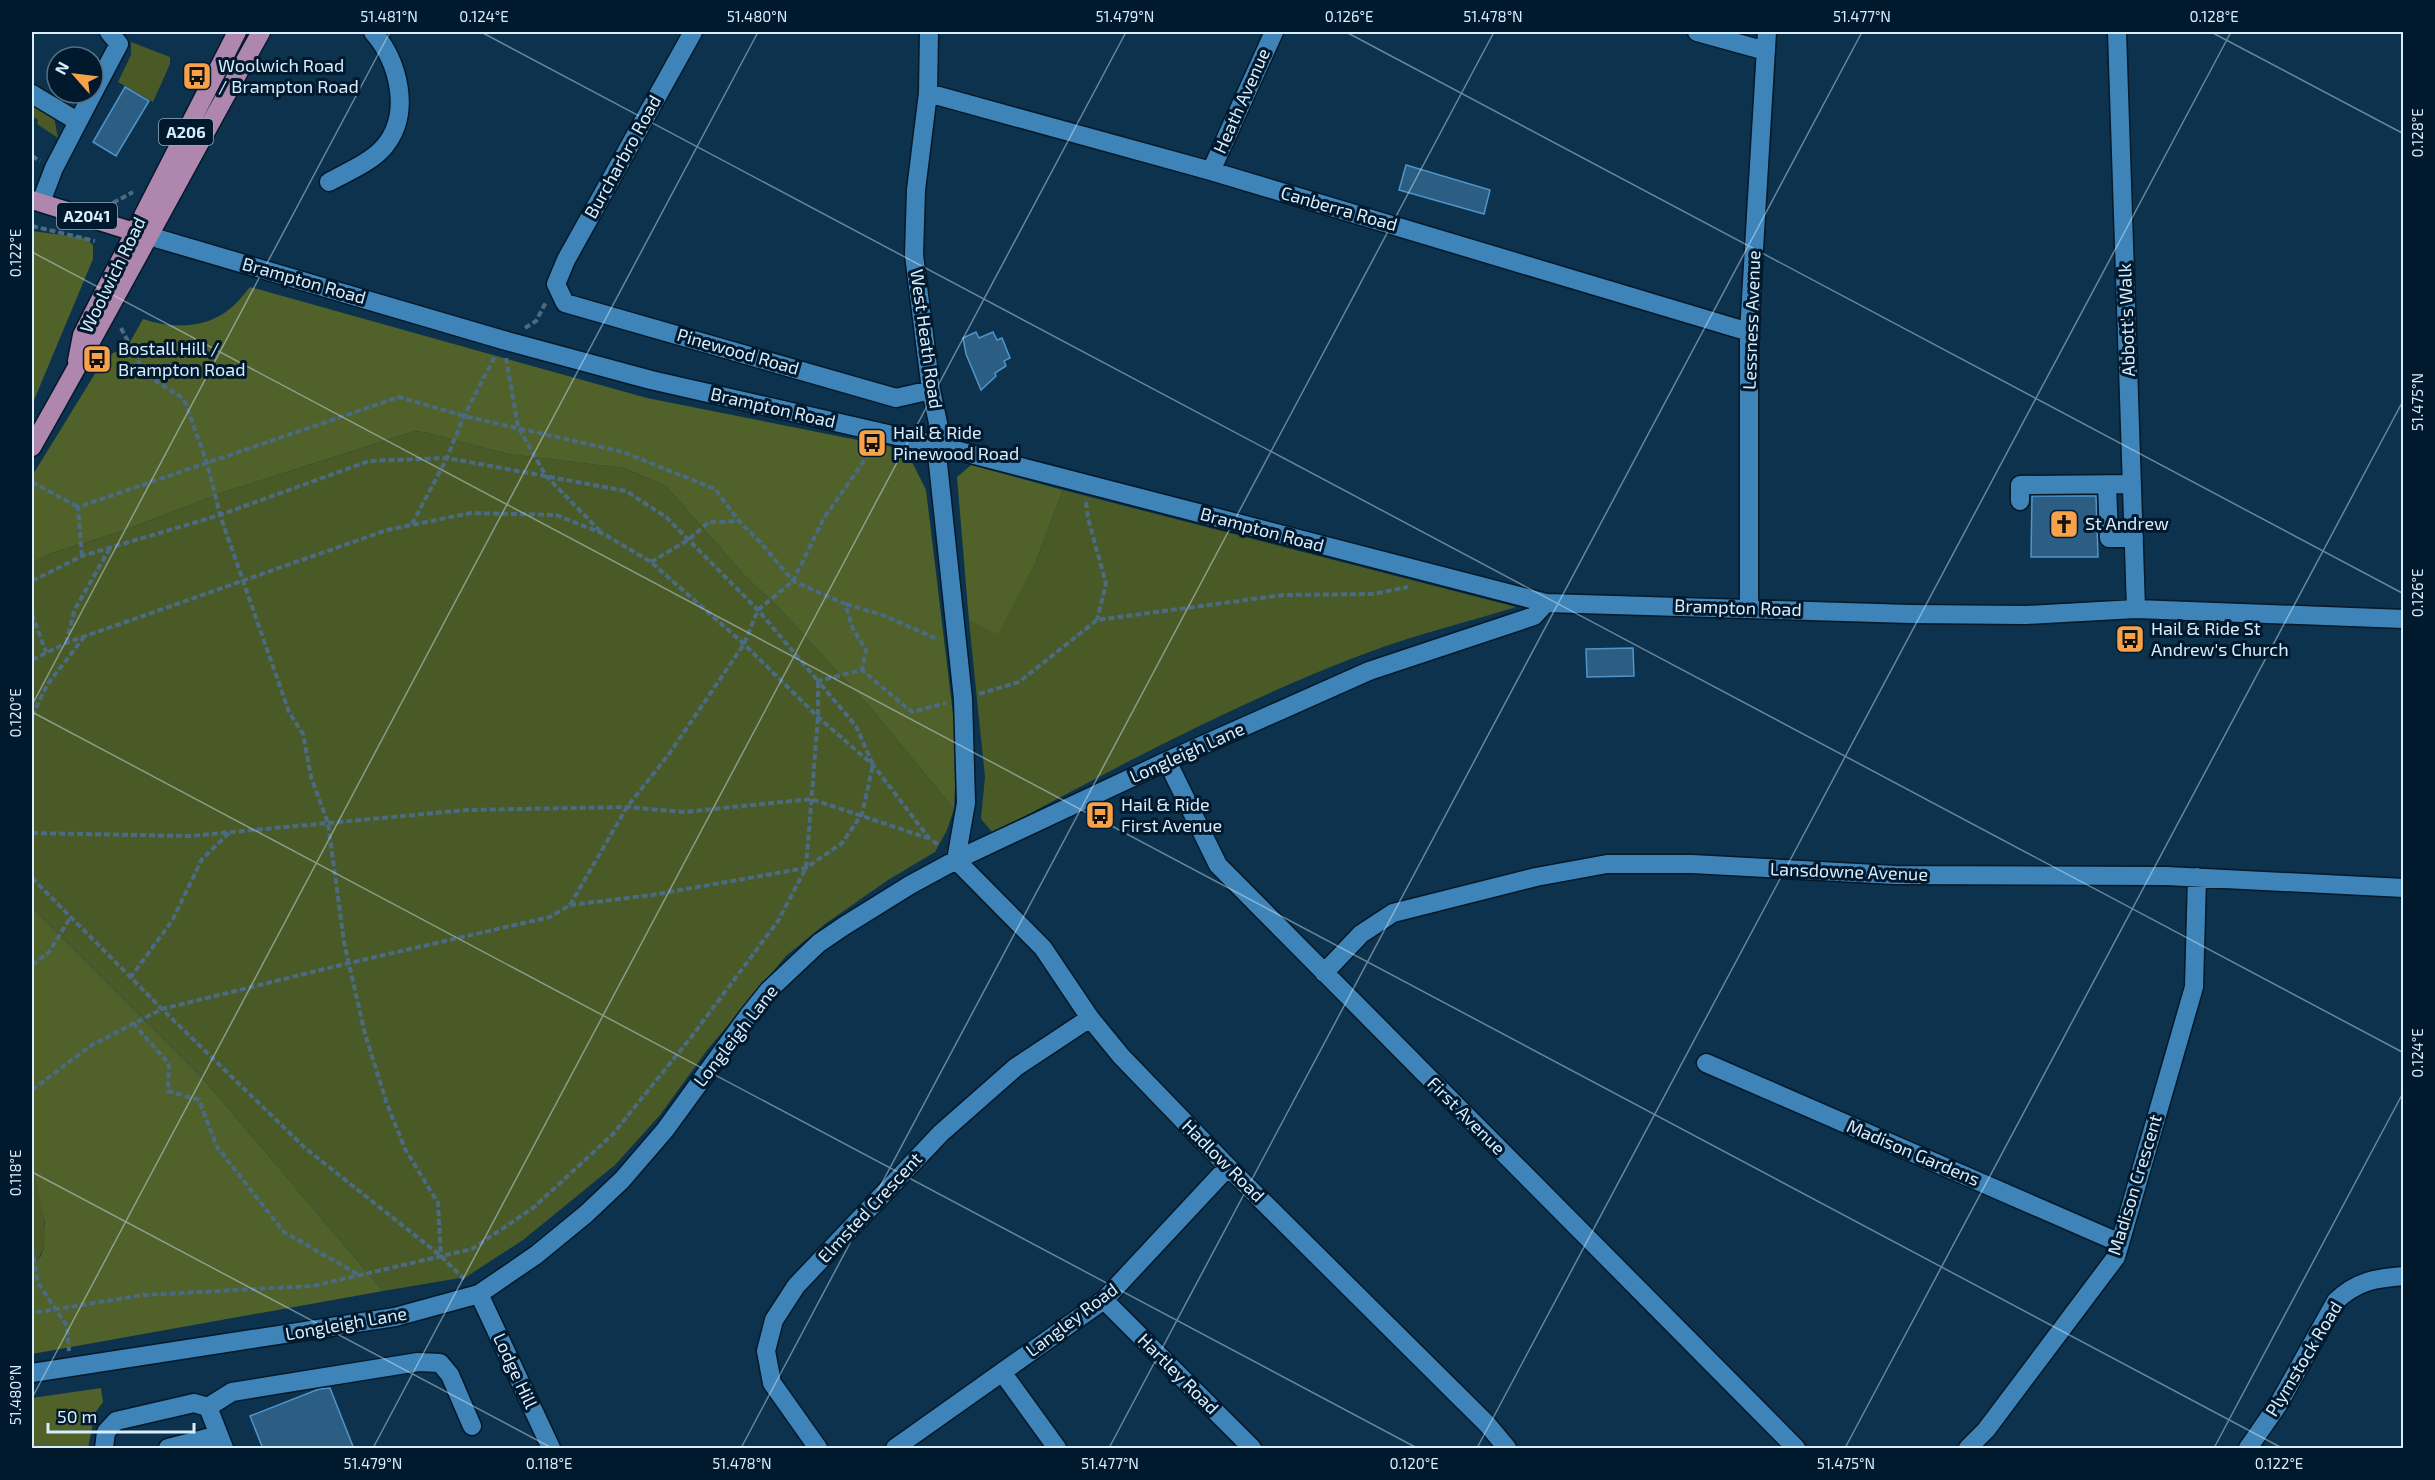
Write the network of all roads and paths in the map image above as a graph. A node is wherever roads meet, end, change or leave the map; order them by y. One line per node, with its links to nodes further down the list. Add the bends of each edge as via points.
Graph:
1 (110, 32): 12 (street, via 119,44)
2 (237, 32): 21 (main road, Woolwich Road / A206)
3 (261, 32): 21 (main road, Woolwich Road / A206)
4 (373, 32): 18 (street, via 391,61 397,80 399,118 383,148)
5 (693, 32): 23 (street, Burcharbro Road)
6 (929, 32): 13 (street, West Heath Road)
7 (1274, 32): 17 (street, Heath Avenue)
8 (1697, 32): 11 (street)
9 (1767, 32): 11 (street, Lessness Avenue)
10 (2117, 32): 38 (street, Abbott's Walk)
11 (1766, 51): 25 (street, Lessness Avenue)
12 (105, 70)
13 (928, 93): 17 (street, Canberra Road); 27 (street, West Heath Road, via 916,190 914,255)
14 (32, 94): 16 (street)
15 (86, 105): 16 (street)
16 (77, 121): 19 (street)
17 (1211, 171): 25 (street, Canberra Road)
18 (329, 182)
19 (36, 201): 21 (main road, A2041)
20 (32, 226): 22 (path)
21 (141, 234): 26 (street, Brampton Road); 32 (main road, Woolwich Road / A206, via 82,335 75,370)
22 (97, 242)
23 (556, 284): 26 (path, via 536,321); 27 (street, Pinewood Road, via 565,303 896,398)
24 (121, 328): 34 (path, via 145,374 184,399)
25 (1749, 332): 57 (street, Lessness Avenue)
26 (503, 340): 28 (path); 29 (path); 30 (street, Brampton Road, via 651,380)
27 (931, 390): 31 (street, West Heath Road, via 938,423)
28 (464, 416): 29 (path); 33 (path); 34 (path, via 399,397)
29 (518, 427): 35 (path); 43 (path, via 623,452 715,489)
30 (884, 433): 31 (street, Brampton Road); 53 (path, via 824,518)
31 (936, 445): 37 (street, Brampton Road); 64 (street, West Heath Road)
32 (32, 447)
33 (447, 458): 35 (path); 42 (path, via 369,461); 44 (path)
34 (207, 463): 41 (path); 42 (path)
35 (546, 476): 45 (path); 47 (path, via 626,491 666,518)
36 (32, 482): 41 (path)
37 (1085, 483): 55 (street, Brampton Road); 62 (path, via 1088,518 1106,584)
38 (2132, 484): 39 (street); 46 (street, Abbott's Walk)
39 (2107, 485): 40 (street, via 2020,485); 46 (street, via 2109,538)
40 (2020, 501)
41 (78, 507): 49 (path)
42 (220, 515): 48 (path); 52 (path)
43 (739, 520): 47 (path, via 709,522); 53 (path)
44 (411, 525): 45 (path, via 471,513 556,515); 52 (path)
45 (604, 534): 50 (path)
46 (2134, 538): 58 (street, Abbott's Walk)
47 (688, 540): 50 (path); 59 (path)
48 (111, 547): 49 (path); 65 (path, via 75,609)
49 (82, 556): 51 (path)
50 (651, 562): 66 (path)
51 (32, 581)
52 (244, 581): 63 (path); 79 (path, via 289,712 303,734 311,777)
53 (793, 581): 56 (path); 59 (path)
54 (1415, 585): 62 (path, via 1372,594 1283,595)
55 (1546, 603): 57 (street, Brampton Road); 74 (street, Longleigh Lane, via 1534,616 1369,671)
56 (845, 604): 64 (path, via 885,616 936,640); 69 (path, via 853,629 866,650)
57 (1749, 608): 58 (street, Brampton Road, via 2002,615)
58 (2136, 609): 61 (street, Brampton Road)
59 (758, 610): 66 (path); 70 (path)
60 (32, 614): 67 (path)
61 (2403, 619)
62 (1096, 620): 71 (path, via 1019,682)
63 (84, 637): 65 (path); 72 (path, via 47,685)
64 (957, 642): 71 (street, West Heath Road)
65 (66, 643): 67 (path)
66 (744, 644): 73 (path); 77 (path, via 669,754)
67 (46, 652): 68 (path)
68 (32, 660)
69 (862, 670): 70 (path); 71 (path, via 912,712)
70 (818, 681): 73 (path); 75 (path, via 856,726)
71 (963, 699): 83 (street, West Heath Road, via 966,803)
72 (32, 716)
73 (818, 717): 75 (path); 76 (path)
74 (1167, 762): 83 (street, Longleigh Lane); 92 (street, First Avenue, via 1218,866)
75 (873, 765): 78 (path); 82 (path)
76 (811, 799): 77 (path, via 684,812); 78 (path); 84 (path)
77 (627, 807): 79 (path, via 467,810); 88 (path)
78 (862, 814): 82 (path); 84 (path, via 842,843)
79 (328, 823): 81 (path); 90 (path)
80 (32, 832): 81 (path, via 190,836)
81 (230, 832): 93 (path, via 202,859 172,921)
82 (929, 838): 83 (path)
83 (956, 860): 95 (street, Hadlow Road, via 1043,948); 105 (street, Longleigh Lane, via 844,926 793,966 747,1016 670,1122 622,1180 536,1255)
84 (806, 868): 88 (path); 102 (path, via 778,921 613,1134 533,1208 472,1249)
85 (2197, 877): 87 (street, Lansdowne Avenue); 92 (street, Lansdowne Avenue, via 1895,875 1692,864 1607,864 1536,877 1393,913 1362,934); 100 (street, Madison Crescent, via 2194,987)
86 (32, 878): 89 (path)
87 (2403, 888)
88 (570, 905): 90 (path, via 550,917)
89 (70, 918): 91 (path, via 49,952); 93 (path)
90 (349, 963): 94 (path); 102 (path, via 365,1034 387,1104 405,1149 438,1203)
91 (32, 965)
92 (1323, 973): 123 (street, First Avenue)
93 (130, 978): 94 (path)
94 (162, 1009): 96 (path); 102 (path, via 305,1148)
95 (1090, 1018): 99 (street, Hadlow Road, via 1121,1056); 118 (street, Elmsted Crescent, via 1016,1067 942,1133 796,1286 774,1320 766,1351 772,1383)
96 (133, 1023): 98 (path, via 90,1046); 103 (path, via 169,1065 168,1091 199,1100 218,1147 284,1232)
97 (1706, 1063): 100 (street, Madison Gardens)
98 (32, 1090)
99 (1228, 1167): 106 (street, Langley Road); 122 (street, Hadlow Road, via 1487,1424)
100 (2120, 1243): 124 (street, Madison Crescent, via 2116,1257)
101 (32, 1248): 107 (path, via 38,1283)
102 (441, 1256): 103 (path); 105 (path)
103 (360, 1275): 107 (path, via 313,1286 144,1295)
104 (2403, 1276): 125 (street, Plymstock Road, via 2362,1281 2336,1301)
105 (479, 1294): 109 (street, Longleigh Lane, via 394,1317); 117 (street, Lodge Hill)
106 (1104, 1300): 110 (street, Langley Road); 121 (street, Hartley Road)
107 (58, 1310): 108 (path); 109 (path, via 67,1326)
108 (32, 1313)
109 (70, 1367): 111 (street, Longleigh Lane)
110 (1002, 1372): 119 (street, Langley Road); 120 (street)
111 (32, 1373)
112 (208, 1407): 113 (street, via 232,1392 418,1362 440,1363 450,1375); 114 (street); 115 (street, via 194,1404 116,1421 106,1432)
113 (472, 1426)
114 (221, 1442): 116 (street)
115 (104, 1449)
116 (168, 1449)
117 (551, 1449)
118 (818, 1449)
119 (895, 1449)
120 (1057, 1449)
121 (1252, 1449)
122 (1507, 1449)
123 (1796, 1449)
124 (1968, 1449)
125 (2248, 1449)

